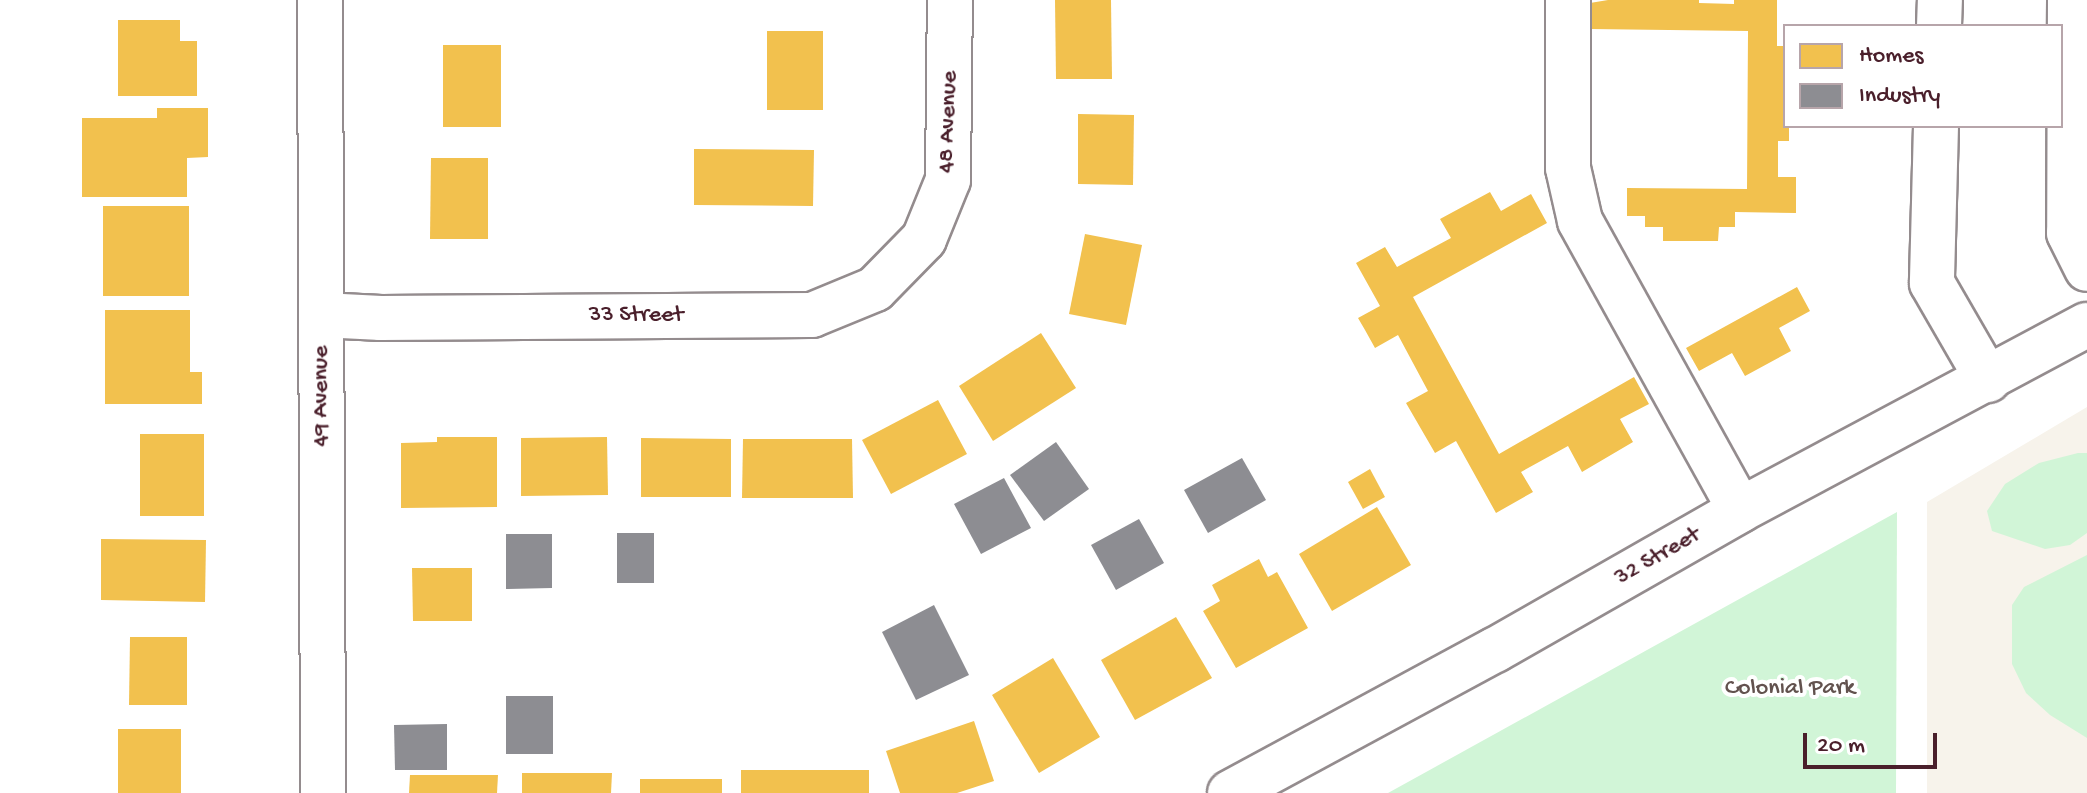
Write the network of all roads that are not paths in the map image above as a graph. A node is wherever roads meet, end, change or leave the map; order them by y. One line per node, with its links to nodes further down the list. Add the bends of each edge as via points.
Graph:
1 (320, 0): 10 (street, 49 Avenue)
2 (950, 0): 8 (street, 48 Avenue, via 948,180)
3 (1568, 0): 13 (street, via 1568,168 1580,221)
4 (1940, 0): 6 (street)
5 (2070, 0): 9 (street, via 2069,233)
6 (1939, 24)
7 (1936, 128): 12 (street, via 1932,283)
8 (924, 239): 10 (street, 33 Street, via 875,289 812,315)
9 (2087, 269)
10 (322, 315): 14 (street, 49 Avenue)
11 (2087, 325): 12 (street, 32 Street)
12 (1988, 380): 13 (street, 32 Street)
13 (1740, 510): 15 (street, 32 Street)
14 (323, 793)
15 (1230, 793)

